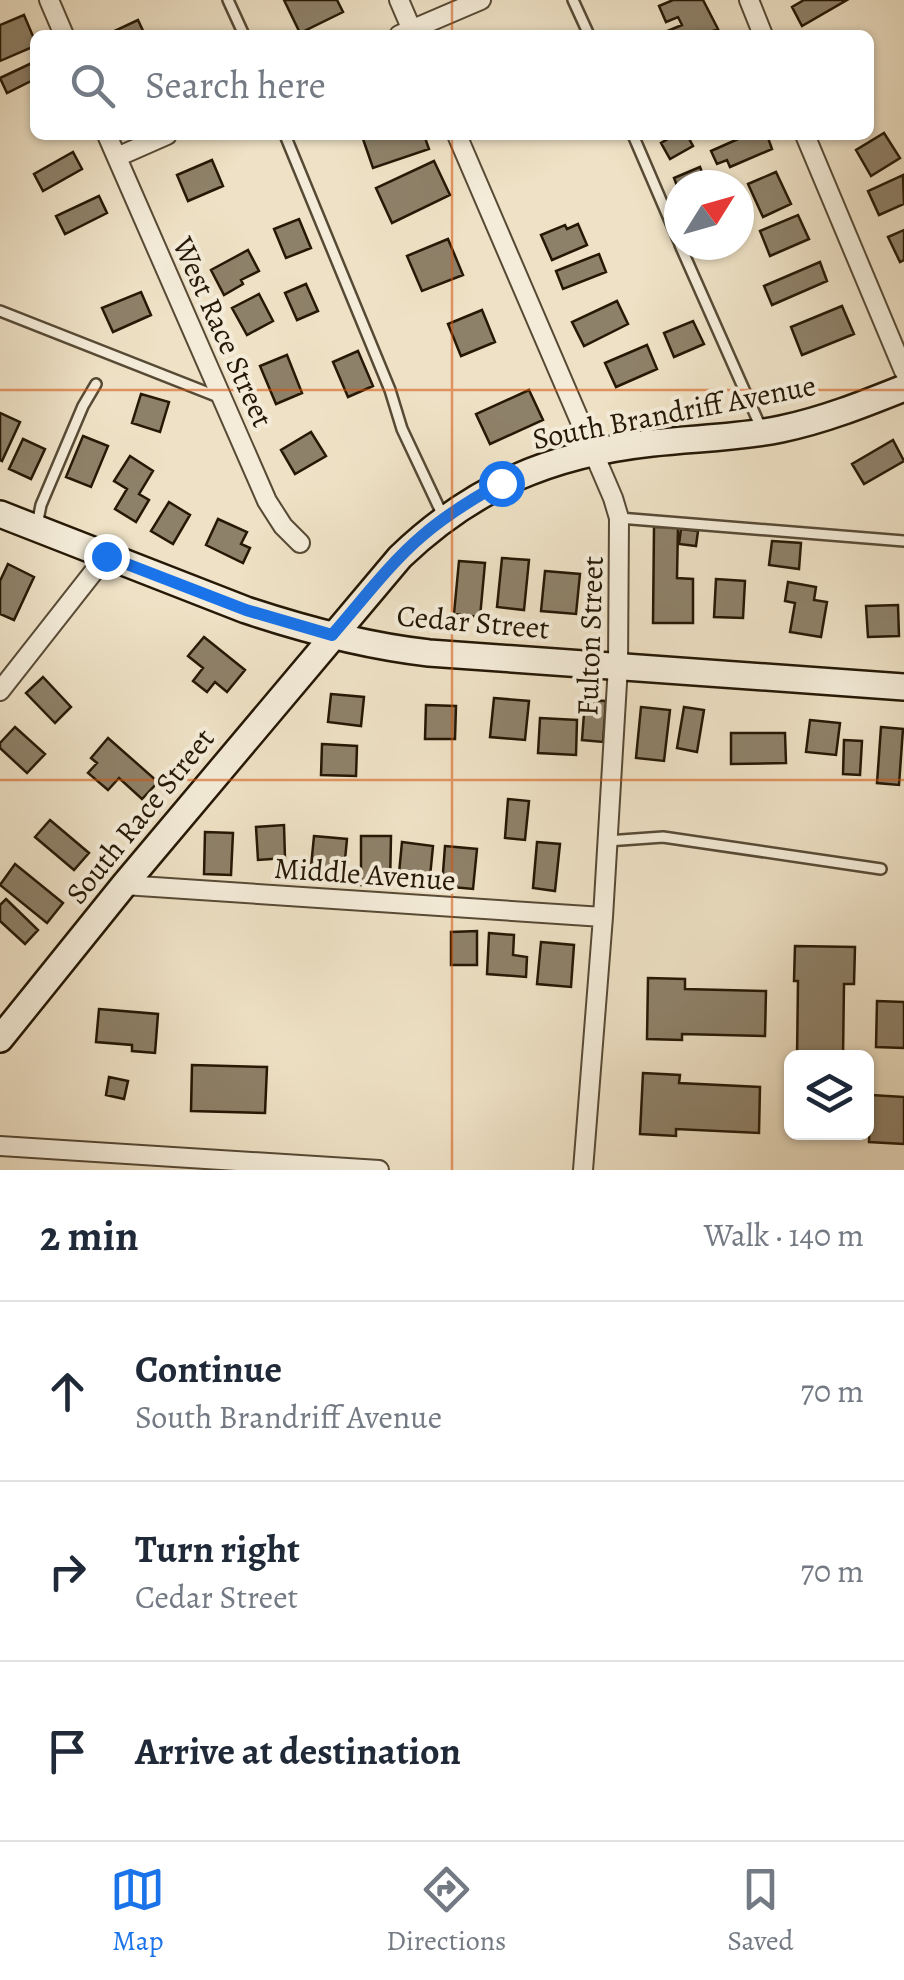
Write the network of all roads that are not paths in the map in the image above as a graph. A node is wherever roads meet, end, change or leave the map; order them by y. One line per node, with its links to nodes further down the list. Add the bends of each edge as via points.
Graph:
1 (49, 0): 7 (street)
2 (228, 0): 8 (lane)
3 (399, 0): 9 (street)
4 (481, 0): 10 (street)
5 (573, 0): 11 (lane)
6 (749, 0): 12 (street)
7 (62, 30)
8 (242, 30)
9 (407, 30)
10 (415, 30)
11 (587, 30)
12 (761, 30)
13 (109, 140): 19 (street, West Race Street)
14 (156, 140): 19 (street)
15 (287, 140): 31 (lane)
16 (459, 140): 28 (street, Fulton Street)
17 (635, 140): 20 (lane)
18 (807, 140): 23 (street)
19 (116, 157): 26 (street, West Race Street)
20 (664, 206)
21 (688, 260): 27 (lane)
22 (0, 311): 26 (lane)
23 (904, 371)
24 (96, 384): 32 (lane)
25 (904, 388): 27 (main road, South Brandriff Avenue, via 820,420)
26 (221, 398): 34 (street, West Race Street, via 267,501)
27 (764, 432): 28 (main road, South Brandriff Avenue)
28 (594, 453): 30 (street, Fulton Street); 31 (main road, South Brandriff Avenue, via 536,468)
29 (0, 514): 32 (main road, Cedar Street)
30 (620, 518): 33 (lane); 37 (street, Fulton Street)
31 (444, 520): 36 (main road, South Brandriff Avenue, via 400,558)
32 (36, 528): 35 (main road, Cedar Street)
33 (904, 540)
34 (300, 543)
35 (106, 556): 36 (main road, Cedar Street); 39 (street)
36 (332, 635): 37 (main road, Cedar Street, via 430,653); 42 (main road, South Race Street)
37 (618, 666): 38 (main road, Cedar Street); 40 (street, Fulton Street)
38 (904, 688)
39 (0, 691)
40 (608, 841): 41 (lane, via 663,837); 43 (street, Fulton Street)
41 (881, 869)
42 (124, 885): 43 (street, Middle Avenue); 44 (main road, South Race Street)
43 (602, 917): 48 (street, Fulton Street)
44 (0, 1039)
45 (0, 1146): 46 (street)
46 (227, 1165): 47 (street)
47 (379, 1170)
48 (583, 1170)

